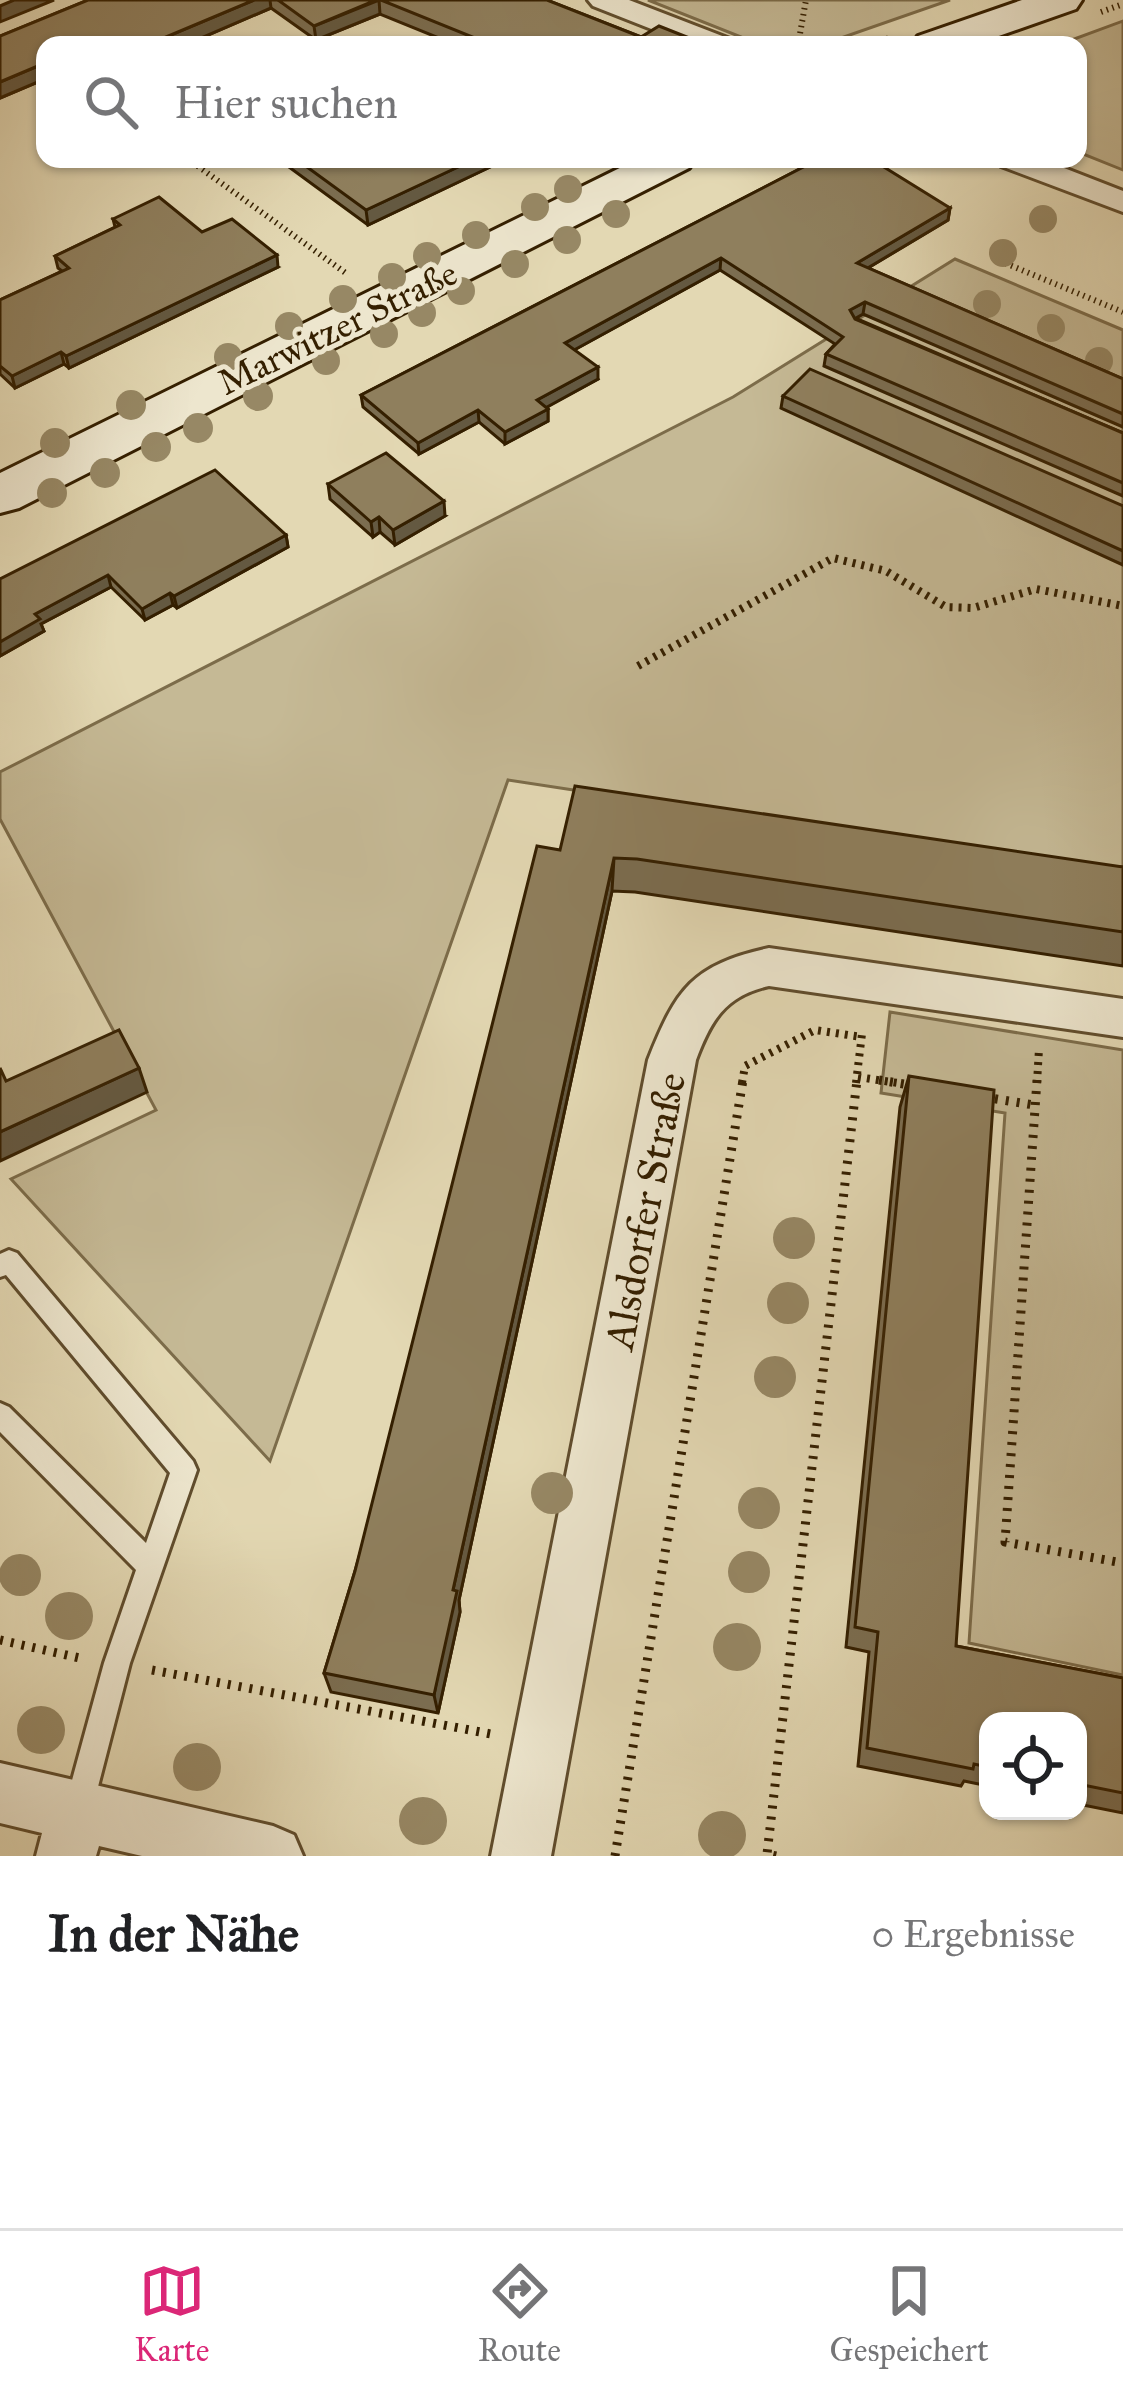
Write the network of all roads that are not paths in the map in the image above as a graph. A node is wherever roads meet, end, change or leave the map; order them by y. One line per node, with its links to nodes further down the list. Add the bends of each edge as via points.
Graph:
1 (603, 0): 3 (street)
2 (1061, 0): 4 (main road)
3 (696, 36)
4 (959, 36)
5 (655, 168): 8 (main road, Marwitzer Straße)
6 (1035, 168): 7 (street)
7 (1123, 202)
8 (0, 495)
9 (1123, 1018): 16 (street, Alsdorfer Straße, via 769,967 727,975 692,1010 672,1060)
10 (0, 1266): 12 (lane, via 9,1261 184,1470)
11 (0, 1415): 12 (lane)
12 (150, 1566): 14 (lane)
13 (0, 1792): 14 (street)
14 (72, 1834): 15 (street)
15 (273, 1856)
16 (521, 1856)

